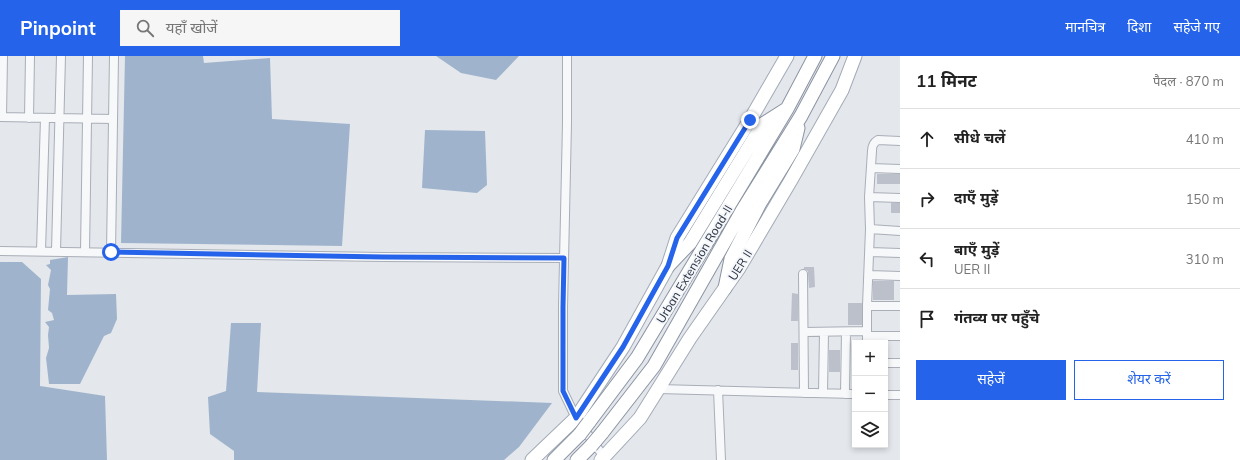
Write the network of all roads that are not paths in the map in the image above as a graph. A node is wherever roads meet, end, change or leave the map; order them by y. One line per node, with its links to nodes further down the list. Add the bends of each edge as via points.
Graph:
1 (3, 56): 13 (street)
2 (30, 56): 14 (street)
3 (61, 56): 16 (street)
4 (88, 56): 17 (street)
5 (114, 56): 18 (street)
6 (567, 56): 33 (street)
7 (787, 56): 34 (main road, via 677,238)
8 (815, 56): 11 (main road, Urban Extension Road-II)
9 (833, 56): 12 (main road, Urban Extension Road-II)
10 (855, 56): 38 (main road, UER II, via 842,90 751,248)
11 (787, 109): 34 (main road, via 763,124 690,243); 56 (main road, Urban Extension Road-II, via 637,358)
12 (801, 116): 38 (main road, via 793,149 760,203 731,259); 57 (main road, Urban Extension Road-II, via 742,211 654,366)
13 (1, 118): 14 (street)
14 (29, 118): 15 (street)
15 (45, 118): 16 (street); 27 (street)
16 (60, 118): 17 (street); 28 (street)
17 (88, 118): 18 (street); 29 (street)
18 (113, 119): 30 (street)
19 (900, 141): 20 (street, via 875,142 872,146)
20 (871, 168): 21 (street); 22 (street)
21 (900, 169)
22 (869, 198): 23 (street); 24 (street)
23 (900, 198)
24 (870, 230): 25 (street); 31 (street)
25 (900, 231)
26 (0, 251): 27 (street)
27 (41, 251): 28 (street)
28 (56, 251): 29 (street)
29 (85, 252): 30 (street)
30 (111, 252): 33 (street)
31 (870, 252): 32 (street); 36 (street)
32 (900, 253)
33 (564, 258): 56 (street, via 563,391)
34 (668, 266): 56 (main road)
35 (804, 274): 41 (street)
36 (869, 276): 37 (street); 39 (street)
37 (900, 276)
38 (725, 288): 48 (main road, UER II)
39 (867, 306): 40 (street); 45 (street)
40 (900, 306)
41 (804, 332): 42 (street); 50 (street)
42 (824, 332): 43 (street); 51 (street)
43 (846, 332): 45 (street); 52 (street)
44 (900, 336): 45 (street)
45 (867, 337)
46 (888, 363): 47 (street)
47 (900, 363)
48 (658, 389): 49 (street); 58 (main road, UER II, via 640,418)
49 (718, 390): 50 (street); 62 (street)
50 (804, 393): 51 (street)
51 (823, 393): 52 (street)
52 (845, 394): 53 (street)
53 (852, 394)
54 (888, 395): 55 (street)
55 (900, 395)
56 (583, 426): 57 (street); 59 (main road); 60 (main road, Urban Extension Road-II)
57 (595, 440): 58 (street); 61 (main road, Urban Extension Road-II)
58 (603, 459)
59 (532, 460)
60 (554, 460)
61 (577, 460)
62 (721, 460)

